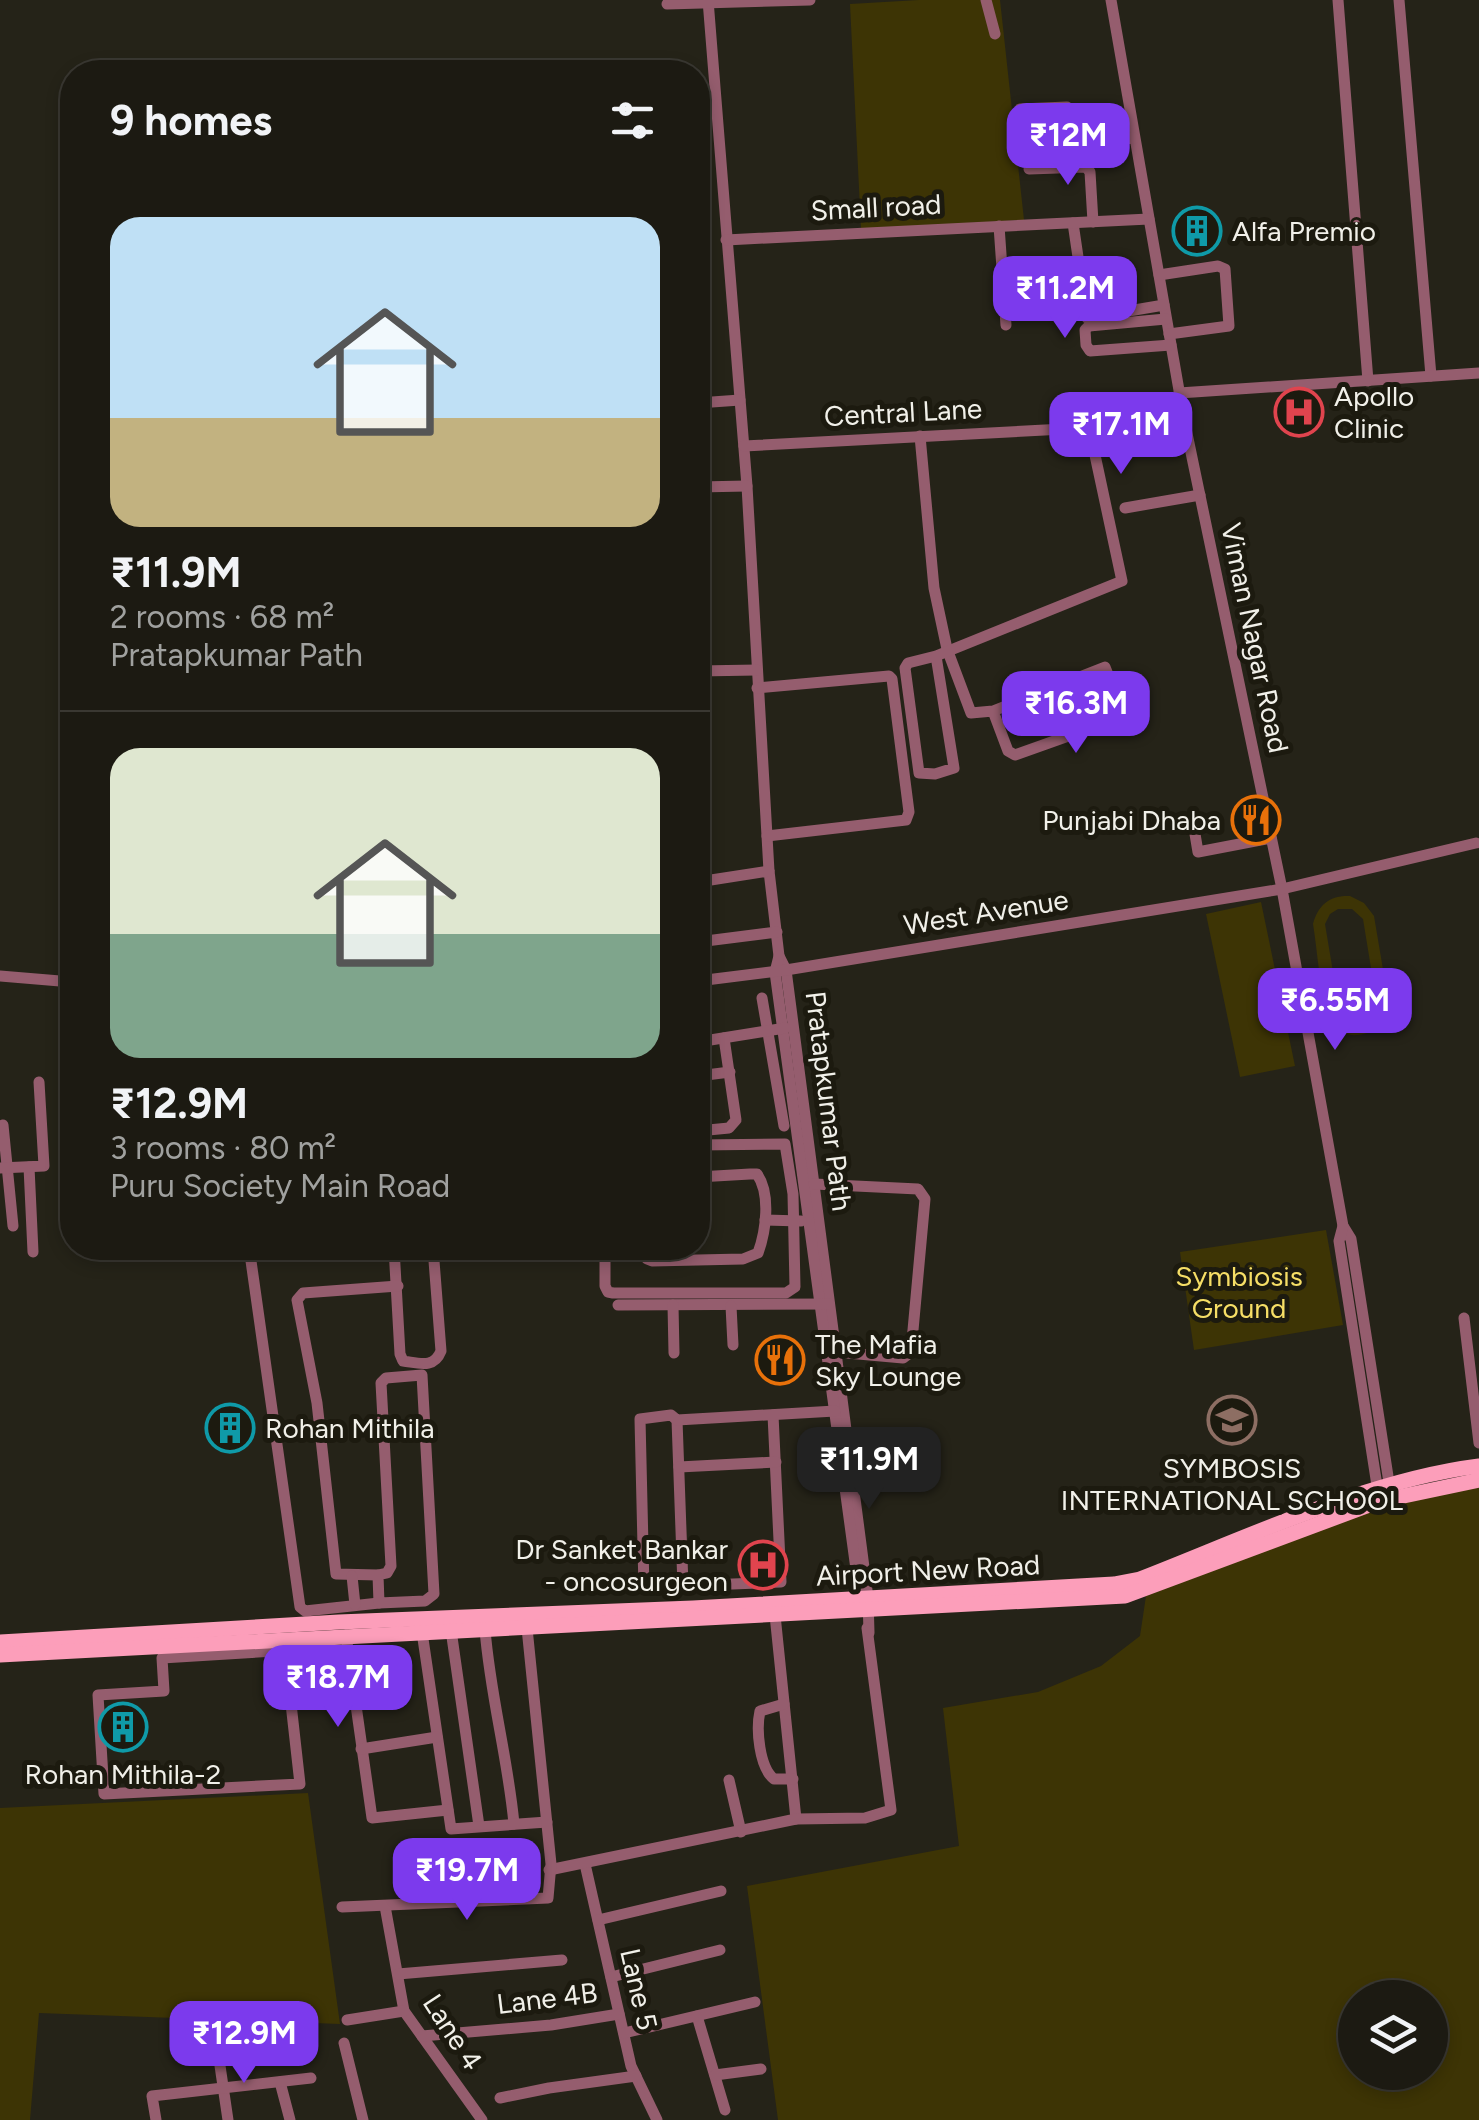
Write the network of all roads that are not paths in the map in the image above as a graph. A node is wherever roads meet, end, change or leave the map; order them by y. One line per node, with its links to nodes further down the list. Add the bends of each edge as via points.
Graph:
1 (793, 0): 2 (street); 7 (street)
2 (810, 0)
3 (986, 0): 9 (street)
4 (1111, 0): 11 (street, Viman Nagar Road)
5 (1338, 0): 25 (street)
6 (1400, 0): 24 (street)
7 (708, 2): 8 (street); 17 (street)
8 (667, 4)
9 (995, 34)
10 (1020, 108): 11 (street, via 1067,107 1070,139 1077,144)
11 (1134, 138): 13 (street, Viman Nagar Road)
12 (1029, 169): 14 (street, via 1086,167)
13 (1148, 219): 14 (street, Small road); 18 (street, Viman Nagar Road)
14 (1093, 222): 15 (street, Small road)
15 (1073, 223): 16 (street, Small road); 19 (street, via 1087,318)
16 (1000, 226): 17 (street, Small road); 21 (street)
17 (726, 240): 27 (street)
18 (1158, 275): 19 (street, Viman Nagar Road); 22 (street, via 1224,269 1231,323)
19 (1164, 305): 20 (street, Viman Nagar Road)
20 (1166, 319): 22 (street, Viman Nagar Road); 22 (street, via 1089,326 1086,345 1090,351)
21 (1006, 325)
22 (1170, 339): 26 (street, Viman Nagar Road)
23 (1479, 372): 24 (street)
24 (1431, 376): 25 (street)
25 (1368, 380): 26 (street)
26 (1179, 393): 29 (street, Viman Nagar Road)
27 (740, 400): 28 (street); 32 (street)
28 (710, 401)
29 (1184, 419): 30 (street, Central Lane); 35 (street, Viman Nagar Road)
30 (1089, 427): 31 (street, Central Lane); 37 (street, via 1122,581)
31 (920, 436): 32 (street, Central Lane); 37 (street)
32 (744, 446): 33 (street)
33 (747, 486): 34 (street); 38 (street)
34 (710, 487)
35 (1200, 495): 36 (street); 44 (street, Viman Nagar Road)
36 (1125, 508)
37 (942, 652): 37 (street, via 905,668 918,773 954,768); 41 (street, via 971,713)
38 (756, 670): 39 (street); 40 (street)
39 (710, 671)
40 (757, 688): 43 (street); 43 (street, via 889,676 909,812 906,820)
41 (993, 711): 41 (street, via 1015,755 1116,719 1121,707 1105,668)
42 (1194, 828): 44 (street, via 1198,852)
43 (767, 836): 46 (street)
44 (1271, 838): 48 (street, Viman Nagar Road)
45 (1476, 843): 48 (street, West Avenue)
46 (769, 871): 47 (street); 49 (street)
47 (710, 880)
48 (1282, 889): 51 (street, West Avenue); 104 (street, Viman Nagar Road, via 1344,1226 1339,1240)
49 (777, 932): 50 (street); 51 (street, Pratapkumar Path)
50 (710, 940)
51 (781, 971): 53 (street, West Avenue); 56 (street, Pratapkumar Path); 66 (street, Pratapkumar Path)
52 (0, 976): 54 (street)
53 (710, 980)
54 (60, 981)
55 (762, 998): 57 (street)
56 (784, 1028): 57 (street); 66 (street, Pratapkumar Path)
57 (768, 1031): 58 (street); 64 (street)
58 (724, 1038): 59 (street); 60 (street)
59 (710, 1040)
60 (730, 1072): 61 (street); 65 (street, via 734,1126)
61 (710, 1074)
62 (39, 1082): 68 (street, via 44,1166)
63 (1, 1119): 69 (street)
64 (784, 1126)
65 (710, 1129)
66 (804, 1139): 71 (street, Pratapkumar Path); 74 (street, Pratapkumar Path)
67 (710, 1145): 73 (street, via 785,1144)
68 (29, 1167): 69 (street); 76 (street)
69 (5, 1168): 75 (street)
70 (710, 1176): 72 (street, via 757,1174)
71 (814, 1184): 85 (street, Pratapkumar Path); 91 (street, via 918,1189 925,1200 911,1352 903,1358)
72 (765, 1220): 73 (street); 77 (street, via 752,1258)
73 (794, 1221): 74 (street); 81 (street, via 795,1287 786,1293 613,1294 605,1286)
74 (810, 1222): 85 (street, Pratapkumar Path)
75 (13, 1226)
76 (33, 1252)
77 (710, 1259)
78 (251, 1260): 109 (street, via 300,1607)
79 (395, 1260): 84 (street)
80 (434, 1260): 93 (street, via 440,1351)
81 (605, 1260)
82 (650, 1260): 83 (street)
83 (685, 1260)
84 (398, 1286): 93 (street, via 400,1354); 106 (street, via 303,1293 296,1300 317,1403 336,1574)
85 (826, 1304): 88 (street); 91 (street, Pratapkumar Path); 95 (street, Pratapkumar Path)
86 (618, 1305): 87 (street)
87 (673, 1305): 88 (street); 92 (street)
88 (732, 1306): 90 (street)
89 (1464, 1318): 94 (street)
90 (733, 1345)
91 (836, 1352): 98 (street, Pratapkumar Path)
92 (674, 1353)
93 (425, 1370): 105 (street, via 381,1383 390,1566); 108 (street, via 434,1594 424,1601)
94 (1475, 1373): 99 (street)
95 (835, 1411): 96 (street); 98 (street, Pratapkumar Path)
96 (773, 1414): 97 (street); 100 (street)
97 (677, 1420): 101 (street); 107 (street, via 672,1415 638,1421)
98 (843, 1438): 110 (street, Pratapkumar Path)
99 (1479, 1443)
100 (776, 1462): 101 (street); 101 (street, via 781,1582 724,1585 683,1586)
101 (680, 1466)
102 (1479, 1466): 104 (main road, Airport New Road, via 1428,1474)
103 (1479, 1480): 104 (main road, Airport New Road)
104 (1384, 1493): 110 (main road, Airport New Road, via 1124,1583)
105 (378, 1575): 106 (street); 108 (street)
106 (352, 1576): 109 (street)
107 (644, 1589)
108 (380, 1603): 109 (street)
109 (356, 1605)
110 (865, 1605): 111 (main road, Airport New Road); 117 (main road, Airport New Road, via 338,1622); 126 (street, Pratapkumar Path, via 892,1810 865,1818)
111 (776, 1616): 112 (main road, Airport New Road); 120 (street)
112 (528, 1628): 113 (main road, Airport New Road); 127 (street)
113 (485, 1629): 114 (main road, Airport New Road); 128 (street)
114 (452, 1630): 115 (main road, Airport New Road); 129 (street)
115 (422, 1632): 116 (main road, Airport New Road); 121 (street)
116 (346, 1635): 118 (main road, Airport New Road); 122 (street)
117 (0, 1642)
118 (293, 1644): 118 (street, via 287,1668 300,1784 104,1794 98,1695 164,1691 162,1658); 119 (main road, Airport New Road)
119 (0, 1655)
120 (784, 1704): 123 (street); 123 (street, via 760,1711 760,1735 769,1777)
121 (437, 1737): 122 (street); 125 (street)
122 (361, 1749): 125 (street, via 372,1818)
123 (793, 1779): 126 (street)
124 (728, 1780): 130 (street)
125 (448, 1810): 129 (street, via 451,1828)
126 (796, 1819): 130 (street)
127 (547, 1822): 128 (street); 132 (street)
128 (514, 1824): 129 (street)
129 (479, 1826)
130 (741, 1832): 131 (street)
131 (585, 1864): 132 (street); 136 (street, Lane 5)
132 (549, 1870): 134 (street, via 548,1898)
133 (721, 1891): 136 (street)
134 (385, 1906): 135 (street); 139 (street, Lane 4)
135 (342, 1907)
136 (598, 1920): 140 (street, Lane 5)
137 (720, 1950): 140 (street)
138 (562, 1960): 139 (street)
139 (398, 1974): 142 (street, Lane 4)
140 (611, 1977): 143 (street, Lane 5)
141 (755, 2002): 144 (street)
142 (404, 2011): 145 (street); 147 (street, Lane 4)
143 (619, 2014): 146 (street, Lane 5); 147 (street, Lane 4B)
144 (697, 2016): 146 (street); 151 (street)
145 (347, 2020)
146 (624, 2034): 152 (street, Lane 5)
147 (422, 2036): 162 (street, Lane 4)
148 (344, 2043): 161 (street)
149 (220, 2059): 155 (street)
150 (761, 2069): 151 (street)
151 (715, 2074): 157 (street)
152 (636, 2076): 156 (street); 163 (street, Lane 5)
153 (311, 2078): 154 (street)
154 (280, 2082): 155 (street); 160 (street)
155 (224, 2088): 158 (street, via 152,2096); 159 (street)
156 (500, 2098)
157 (725, 2110)
158 (156, 2120)
159 (228, 2120)
160 (290, 2120)
161 (363, 2120)
162 (482, 2120)
163 (658, 2120)

